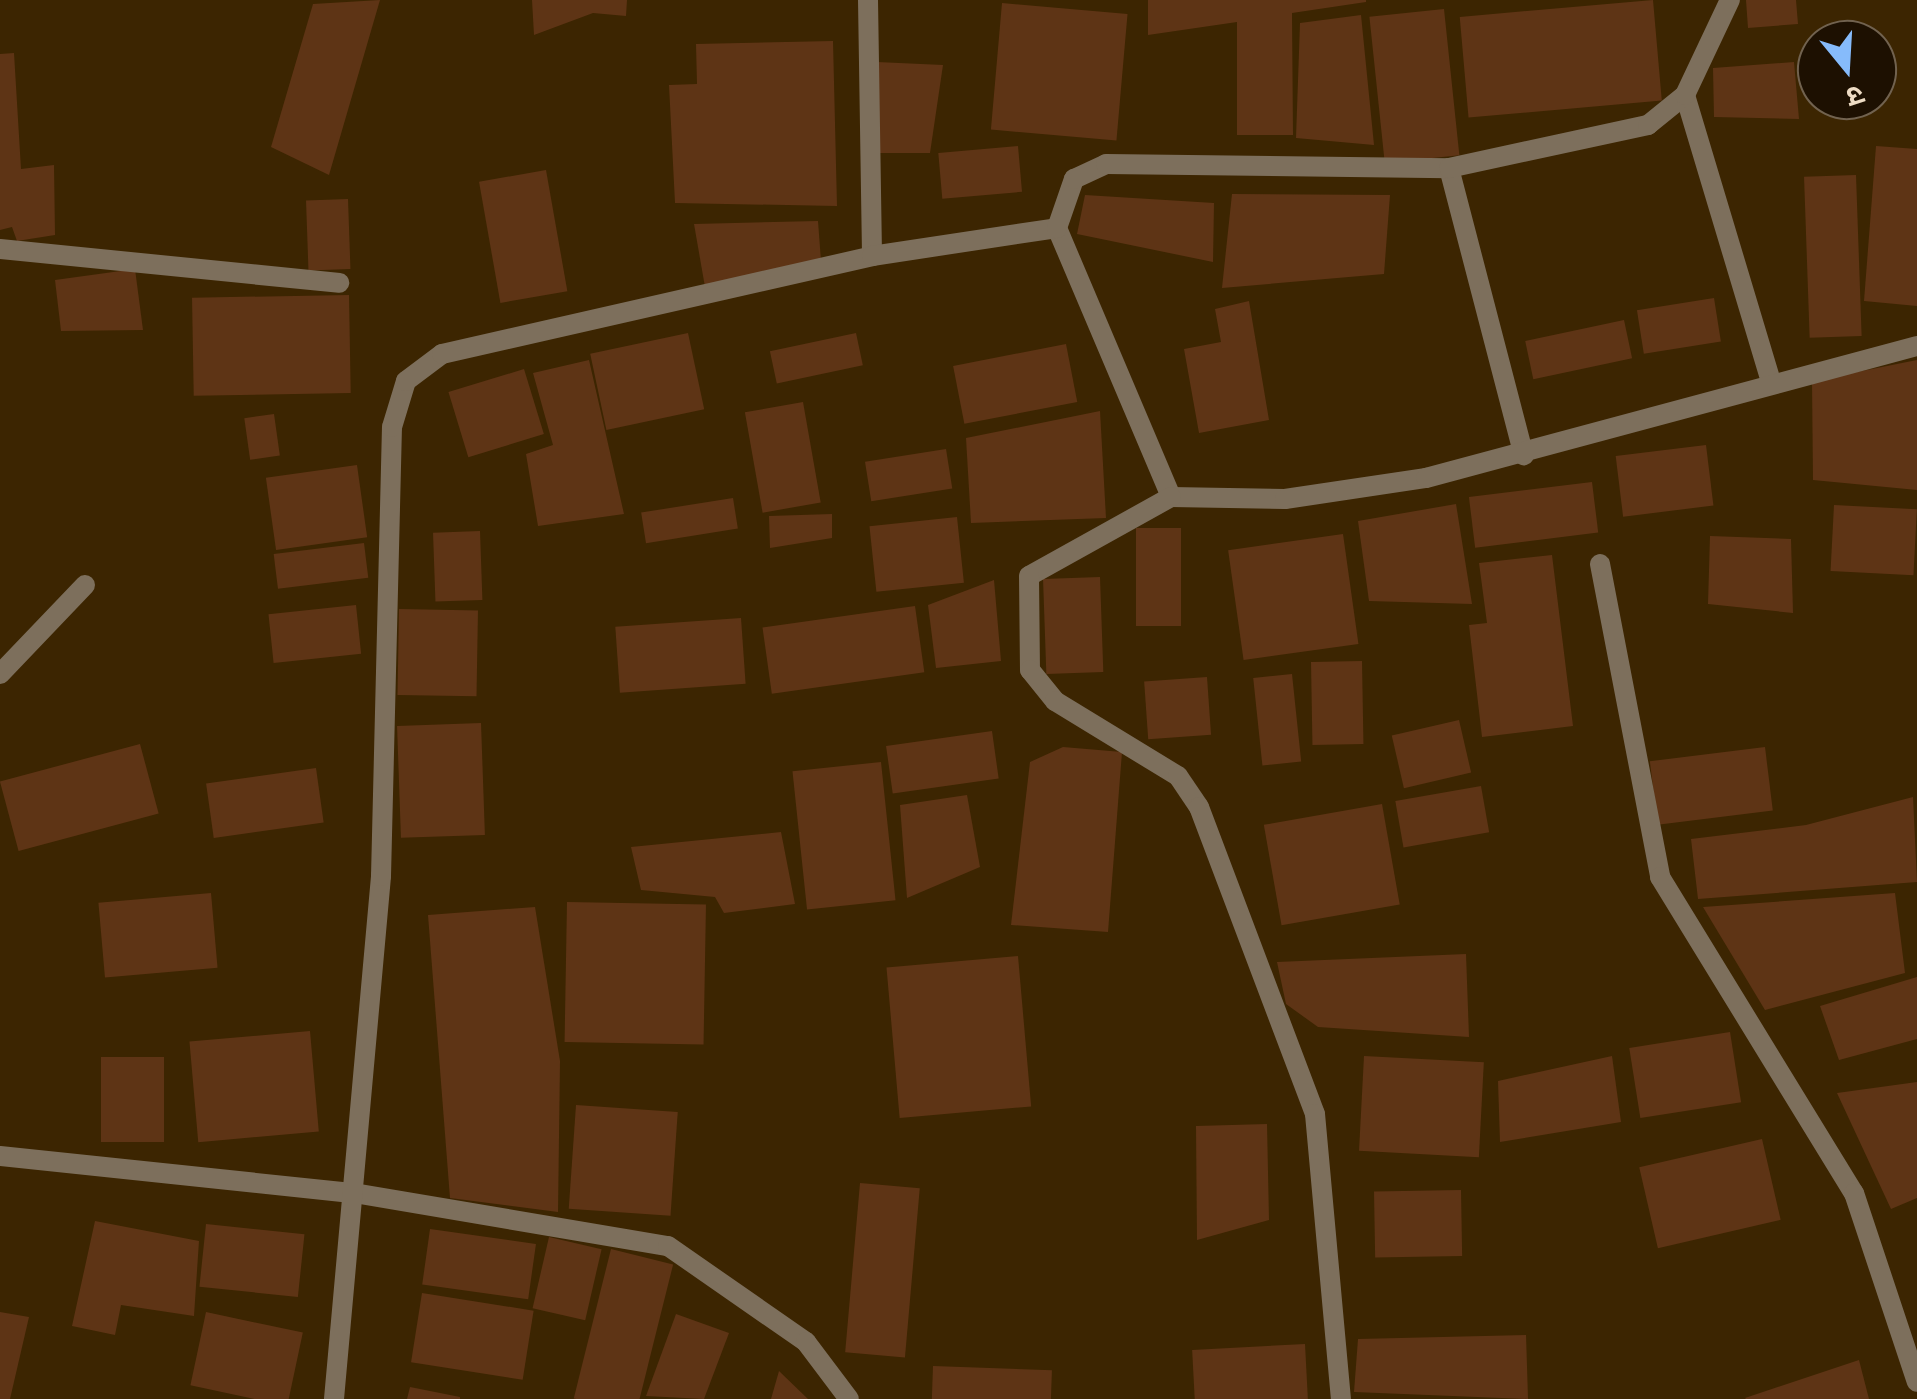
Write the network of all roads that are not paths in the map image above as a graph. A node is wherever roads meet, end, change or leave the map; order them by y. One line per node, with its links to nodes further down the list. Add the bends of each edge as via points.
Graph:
1 (868, 0): 7 (street)
2 (1730, 0): 3 (street)
3 (1685, 95): 4 (street, via 1648,125); 10 (street)
4 (1449, 168): 5 (street, via 1106,164 1074,179); 11 (street)
5 (1058, 228): 7 (street); 12 (street)
6 (0, 248): 8 (street)
7 (872, 256): 17 (street, via 442,354 406,381 392,428 380,876)
8 (338, 283)
9 (1917, 346): 10 (street)
10 (1771, 382): 11 (street)
11 (1524, 456): 12 (street, via 1285,499)
12 (1171, 497): 21 (street, via 1029,576 1030,670 1055,701 1178,776 1199,807 1315,1114)
13 (1600, 564): 18 (street, via 1660,877 1854,1193)
14 (85, 584): 15 (street)
15 (0, 674)
16 (0, 1156): 17 (street)
17 (354, 1193): 19 (street); 20 (street, via 668,1246 806,1342)
18 (1917, 1382)
19 (334, 1399)
20 (849, 1399)
21 (1341, 1399)

